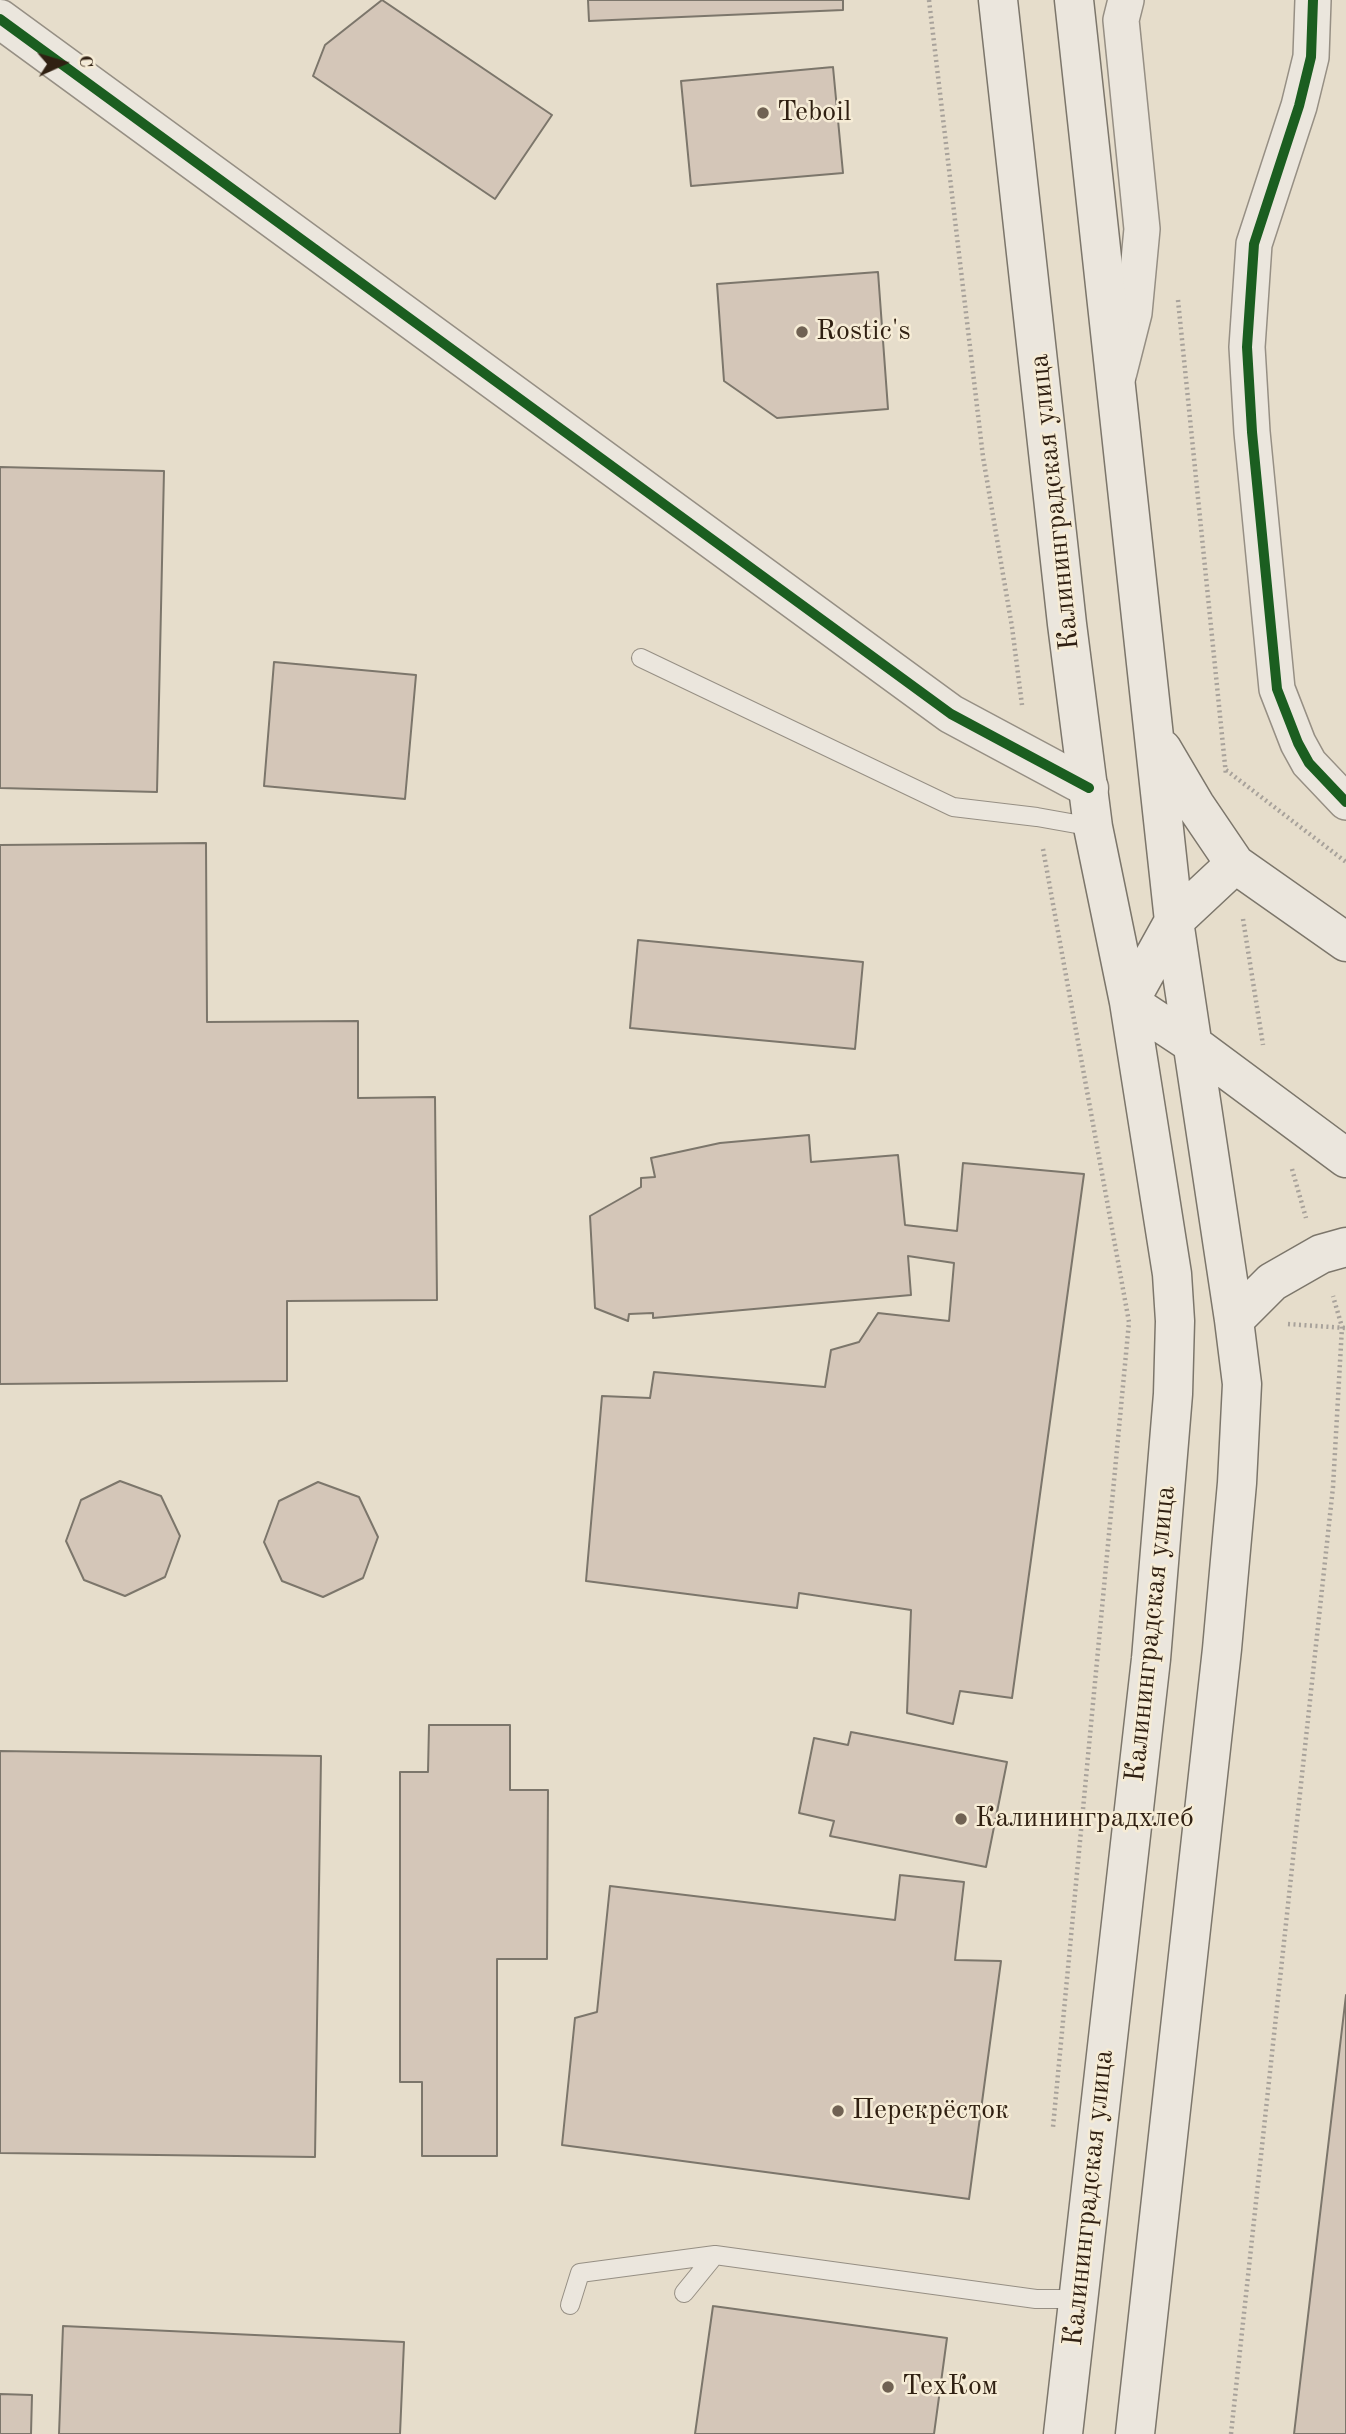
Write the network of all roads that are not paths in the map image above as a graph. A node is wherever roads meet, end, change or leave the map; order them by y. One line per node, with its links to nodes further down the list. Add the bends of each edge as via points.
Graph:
1 (998, 0): 9 (main road, Калининградская улица)
2 (1074, 0): 6 (main road)
3 (1126, 0): 6 (street, via 1121,20 1142,229 1134,313)
4 (1313, 0): 10 (street, via 1311,57 1254,244 1247,347 1277,689 1309,763)
5 (0, 19): 9 (main road, via 951,714)
6 (1116, 382): 8 (main road)
7 (641, 658): 11 (lane, via 953,807)
8 (1156, 738): 12 (main road); 13 (main road)
9 (1089, 788): 11 (main road, Калининградская улица)
10 (1346, 802)
11 (1093, 827): 15 (main road, Калининградская улица)
12 (1235, 864): 13 (main road); 14 (main road)
13 (1174, 921): 15 (main road); 16 (main road)
14 (1346, 942)
15 (1129, 1002): 16 (main road); 22 (main road, Калининградская улица, via 1172,1274 1173,1394 1151,1659)
16 (1191, 1043): 17 (main road); 19 (main road)
17 (1346, 1158)
18 (1334, 1250): 19 (main road, via 1272,1282)
19 (1234, 1320): 25 (main road, via 1242,1384 1237,1483)
20 (715, 2255): 21 (lane); 22 (lane, via 1036,2299); 23 (lane, via 580,2273)
21 (684, 2293)
22 (1077, 2299): 24 (main road, Калининградская улица)
23 (570, 2305)
24 (1063, 2434)
25 (1135, 2434)

